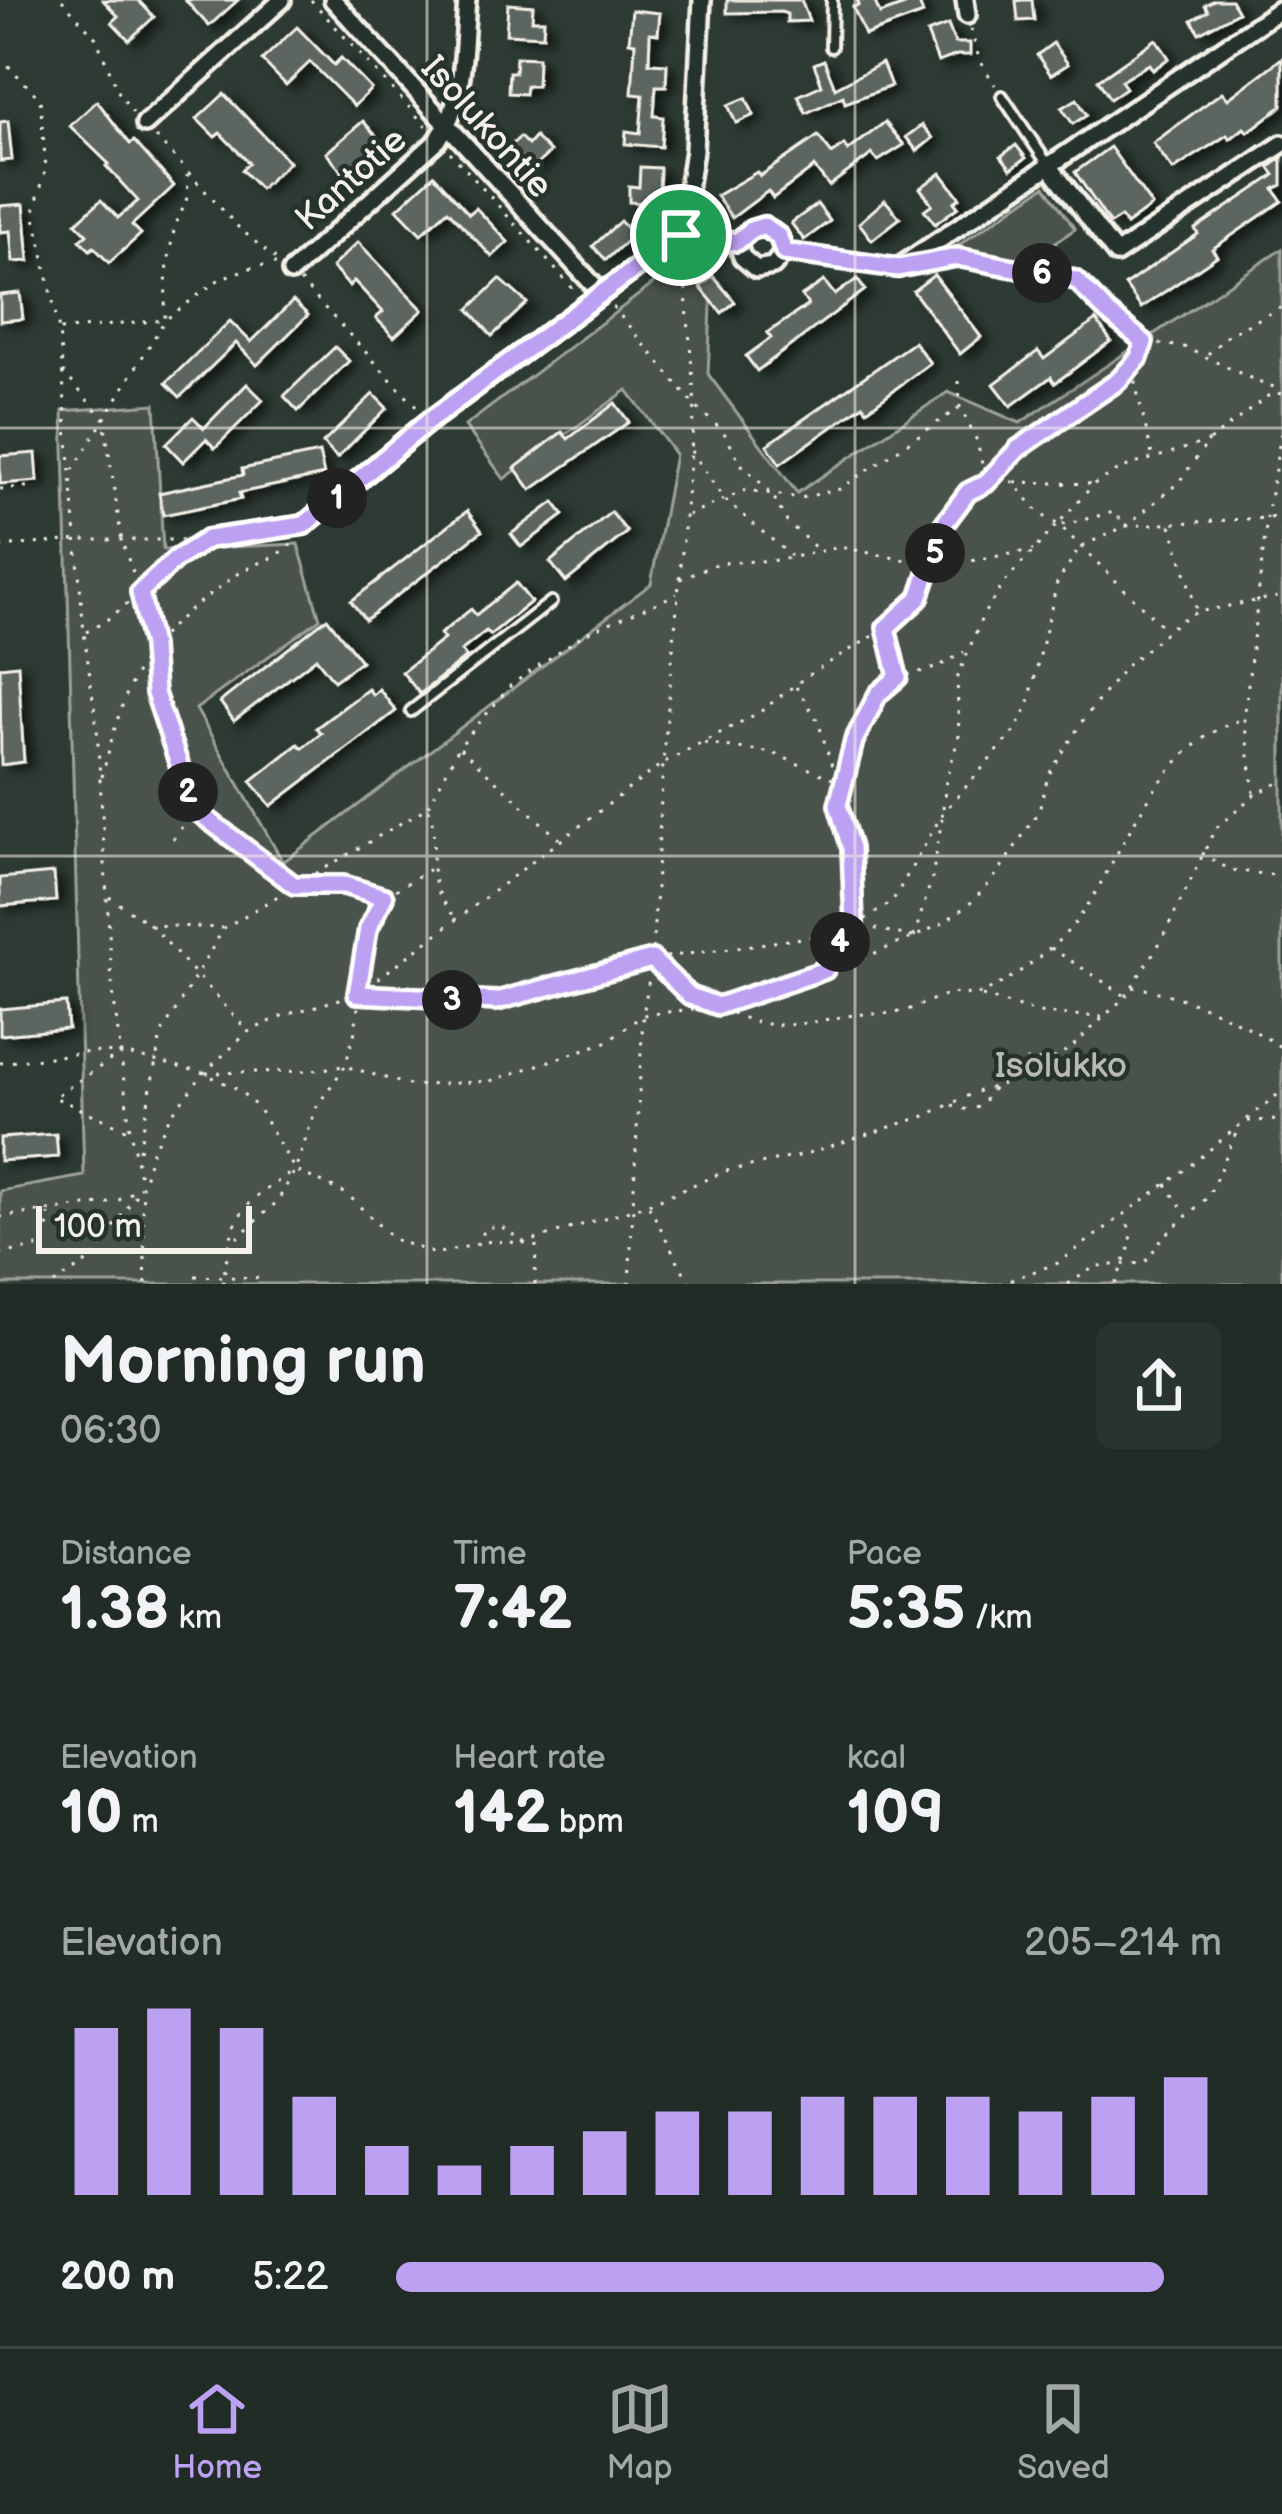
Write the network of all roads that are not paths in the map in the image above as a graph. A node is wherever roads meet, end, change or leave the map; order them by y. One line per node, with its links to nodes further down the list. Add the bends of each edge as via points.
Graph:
1 (282, 0): 9 (street)
2 (333, 0): 10 (street, Isolukontie)
3 (467, 0): 10 (street, via 459,98)
4 (703, 0): 13 (street)
5 (832, 0): 7 (lane)
6 (1282, 8): 12 (street)
7 (831, 46)
8 (1002, 96): 12 (lane)
9 (145, 124)
10 (447, 127): 15 (street, Kantotie); 17 (street, Isolukontie)
11 (1282, 144): 12 (street, via 1116,254)
12 (1048, 164): 16 (street)
13 (681, 235): 14 (street); 17 (street)
14 (737, 242): 14 (street, via 756,269 784,252 764,226)
15 (286, 268)
16 (898, 268)
17 (600, 292): 18 (street, via 304,525)
18 (208, 539)
19 (551, 602): 20 (lane)
20 (411, 711)

